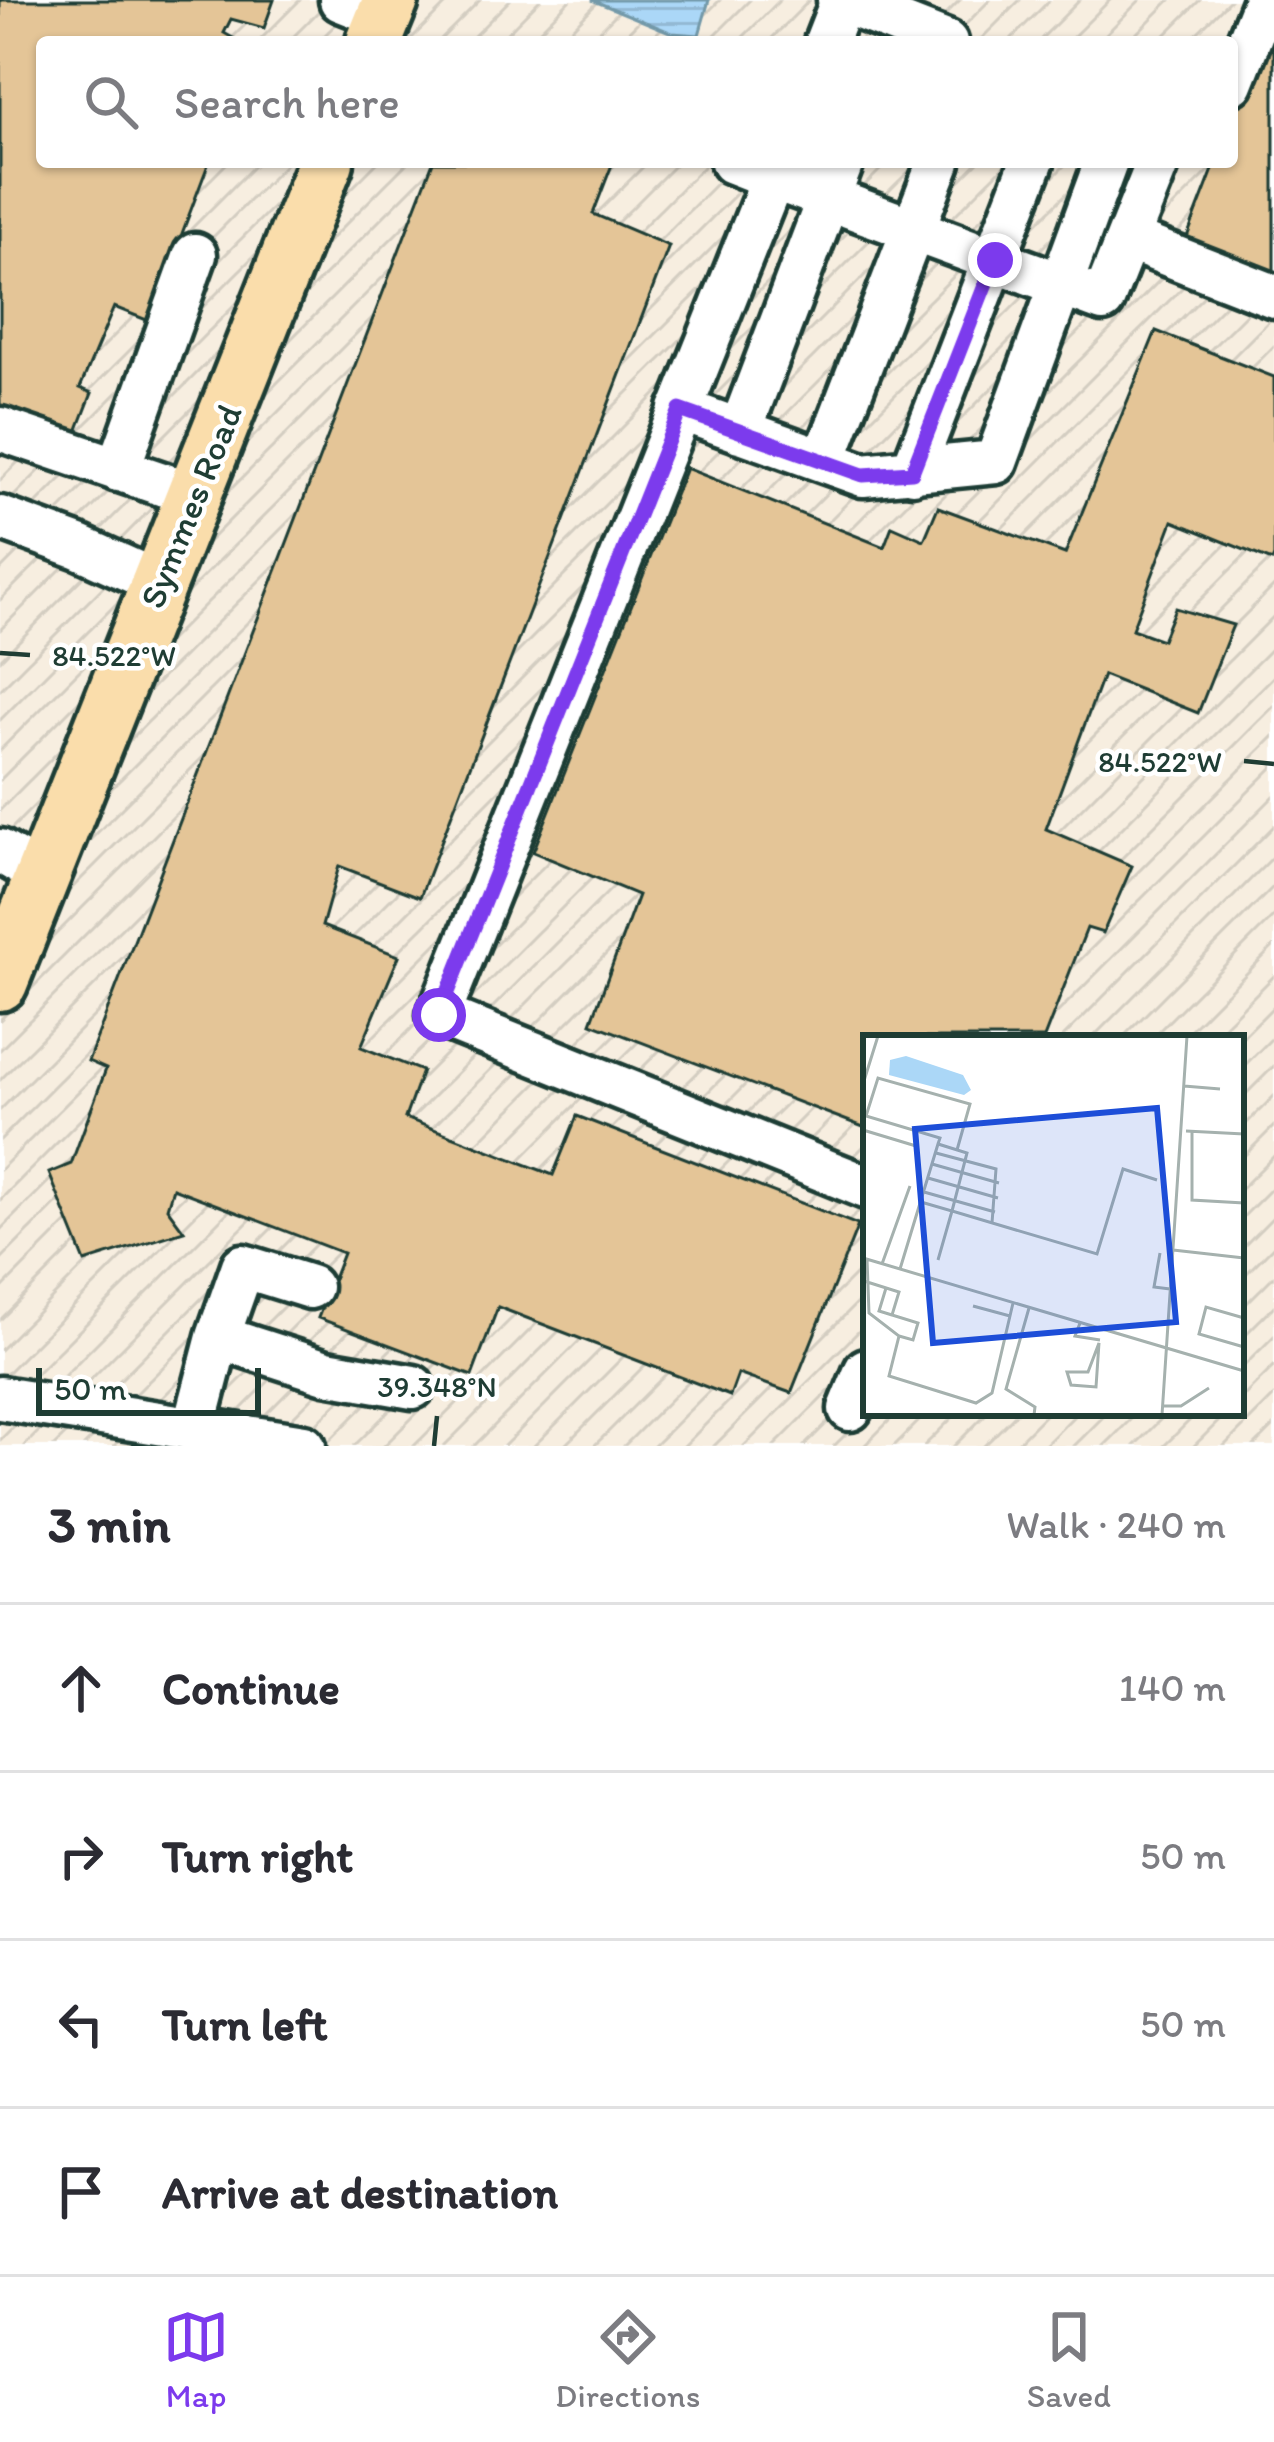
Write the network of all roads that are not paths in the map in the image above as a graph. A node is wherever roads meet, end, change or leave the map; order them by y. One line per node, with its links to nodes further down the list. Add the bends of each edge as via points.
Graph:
1 (1265, 0): 5 (street)
2 (840, 1): 3 (street); 4 (street)
3 (892, 32)
4 (828, 36)
5 (1238, 68)
6 (324, 168): 25 (main road, Symmes Road)
7 (936, 168): 13 (street)
8 (1030, 168): 16 (street)
9 (1104, 168): 17 (street)
10 (1157, 168): 14 (street)
11 (776, 170): 12 (street); 19 (street)
12 (834, 180): 13 (street); 21 (street)
13 (913, 230): 16 (street); 22 (street)
14 (1127, 239): 17 (street, via 1103,300); 18 (street)
15 (195, 255): 23 (street)
16 (995, 260): 17 (street); 24 (street)
17 (1060, 284): 24 (street, via 995,462)
18 (1274, 296)
19 (680, 410): 21 (street); 30 (street, via 439,1015)
20 (0, 429): 23 (street)
21 (740, 431): 22 (street)
22 (824, 461): 24 (street, via 863,475)
23 (118, 470): 25 (street)
24 (912, 472)
25 (194, 495): 27 (main road, Symmes Road)
26 (0, 518): 27 (street)
27 (159, 583): 28 (main road, Symmes Road)
28 (21, 864): 29 (main road, Symmes Road)
29 (0, 983)
30 (863, 1186)
31 (310, 1287): 32 (street, via 243,1265)
32 (218, 1337): 34 (street, via 326,1372); 37 (street)
33 (863, 1377): 36 (street)
34 (413, 1387)
35 (0, 1398): 37 (street)
36 (850, 1409)
37 (194, 1429): 38 (street)
38 (304, 1446)

